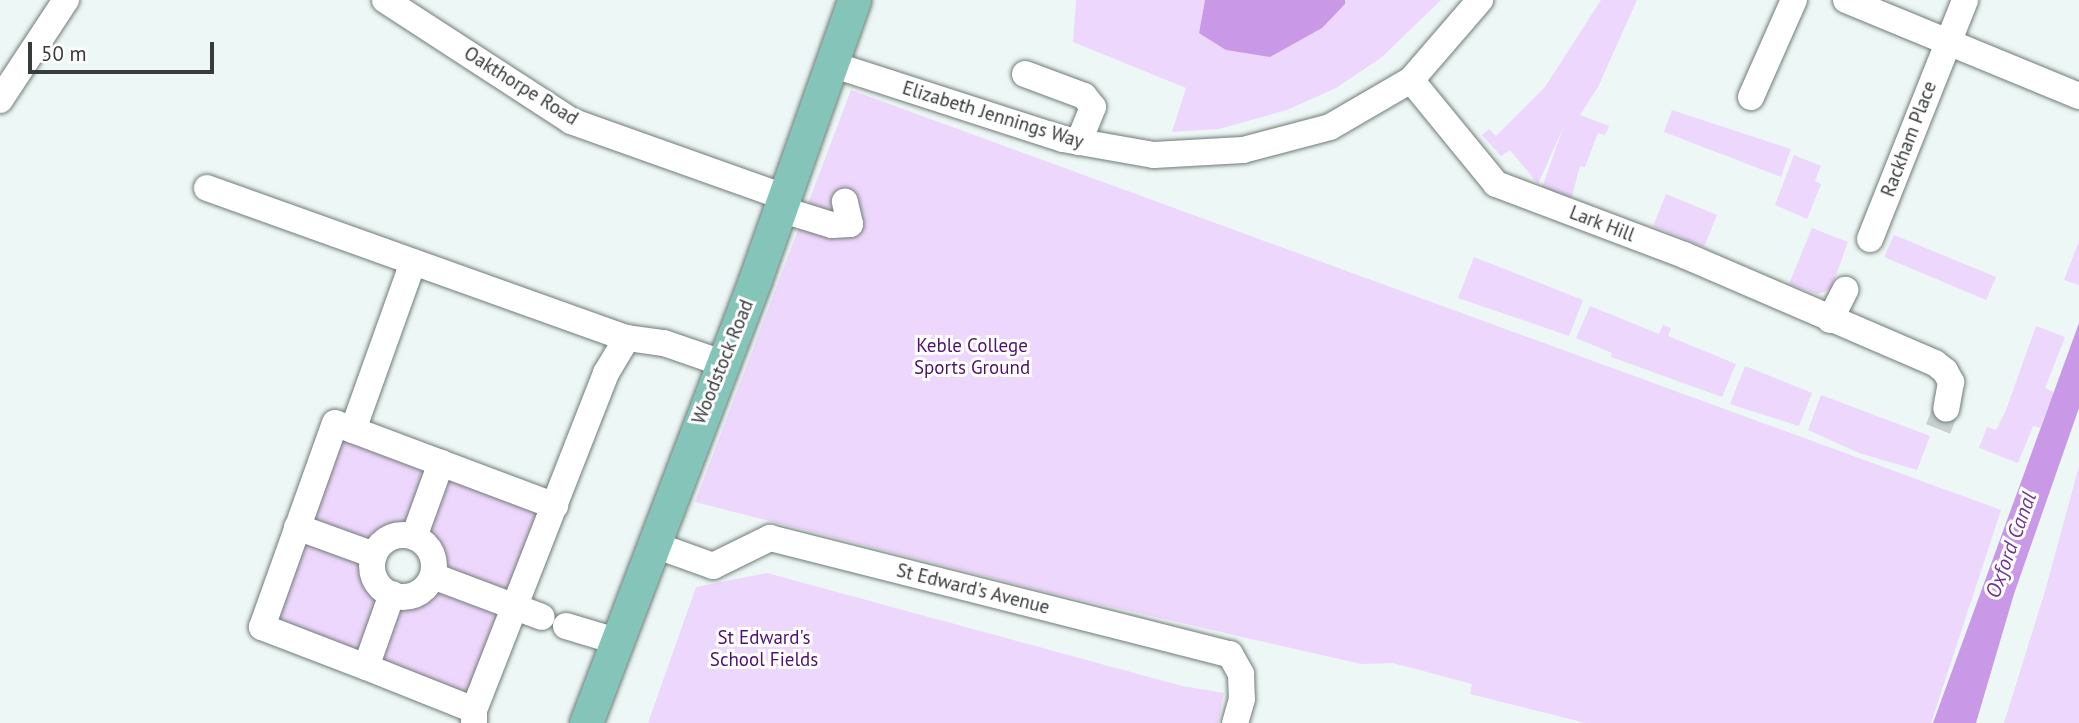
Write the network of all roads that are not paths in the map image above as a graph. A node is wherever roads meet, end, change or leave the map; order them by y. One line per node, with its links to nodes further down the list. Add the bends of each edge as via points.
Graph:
1 (66, 0): 14 (street)
2 (385, 0): 18 (street, Oakthorpe Road, via 571,121)
3 (854, 0): 9 (main road, Woodstock Road)
4 (1480, 0): 11 (street, Elizabeth Jennings Way)
5 (1794, 0): 13 (street)
6 (1846, 0): 8 (street)
7 (1965, 0): 8 (street, Rackham Place)
8 (1948, 39): 12 (street); 19 (street, Rackham Place)
9 (834, 65): 15 (street, Elizabeth Jennings Way); 18 (main road, Woodstock Road)
10 (1025, 74): 15 (street, via 1084,96 1093,107)
11 (1411, 80): 15 (street, Elizabeth Jennings Way, via 1330,127 1243,150 1154,155); 22 (street, Lark Hill, via 1496,184 1684,255)
12 (2079, 96)
13 (1751, 97)
14 (0, 100)
15 (1079, 142)
16 (207, 188): 20 (street)
17 (845, 202): 18 (street, Oakthorpe Road, via 850,224 832,225)
18 (788, 205): 24 (main road, Woodstock Road)
19 (1870, 239)
20 (412, 265): 23 (street); 26 (street)
21 (1845, 290): 22 (street)
22 (1830, 320): 25 (street, Lark Hill, via 1935,363 1951,383)
23 (627, 338): 24 (street, via 664,343); 28 (street, via 607,373)
24 (722, 363): 31 (main road, Woodstock Road)
25 (1946, 409)
26 (353, 429): 27 (street); 29 (street, via 335,423)
27 (441, 463): 28 (street); 30 (street)
28 (555, 506): 35 (street)
29 (298, 527): 32 (street); 37 (street, via 262,627)
30 (414, 537): 32 (street, via 388,538); 33 (street, via 433,555)
31 (652, 544): 36 (main road, Woodstock Road); 40 (street, St Edward's Avenue, via 713,566 770,538 1230,654 1241,674 1242,699)
32 (374, 555): 34 (street, via 374,576)
33 (433, 576): 34 (street, via 419,593); 35 (street)
34 (392, 594): 37 (street)
35 (515, 608): 36 (street); 38 (street)
36 (616, 641): 39 (main road, Woodstock Road)
37 (366, 667): 38 (street)
38 (474, 716)
39 (586, 723)
40 (1235, 723)

